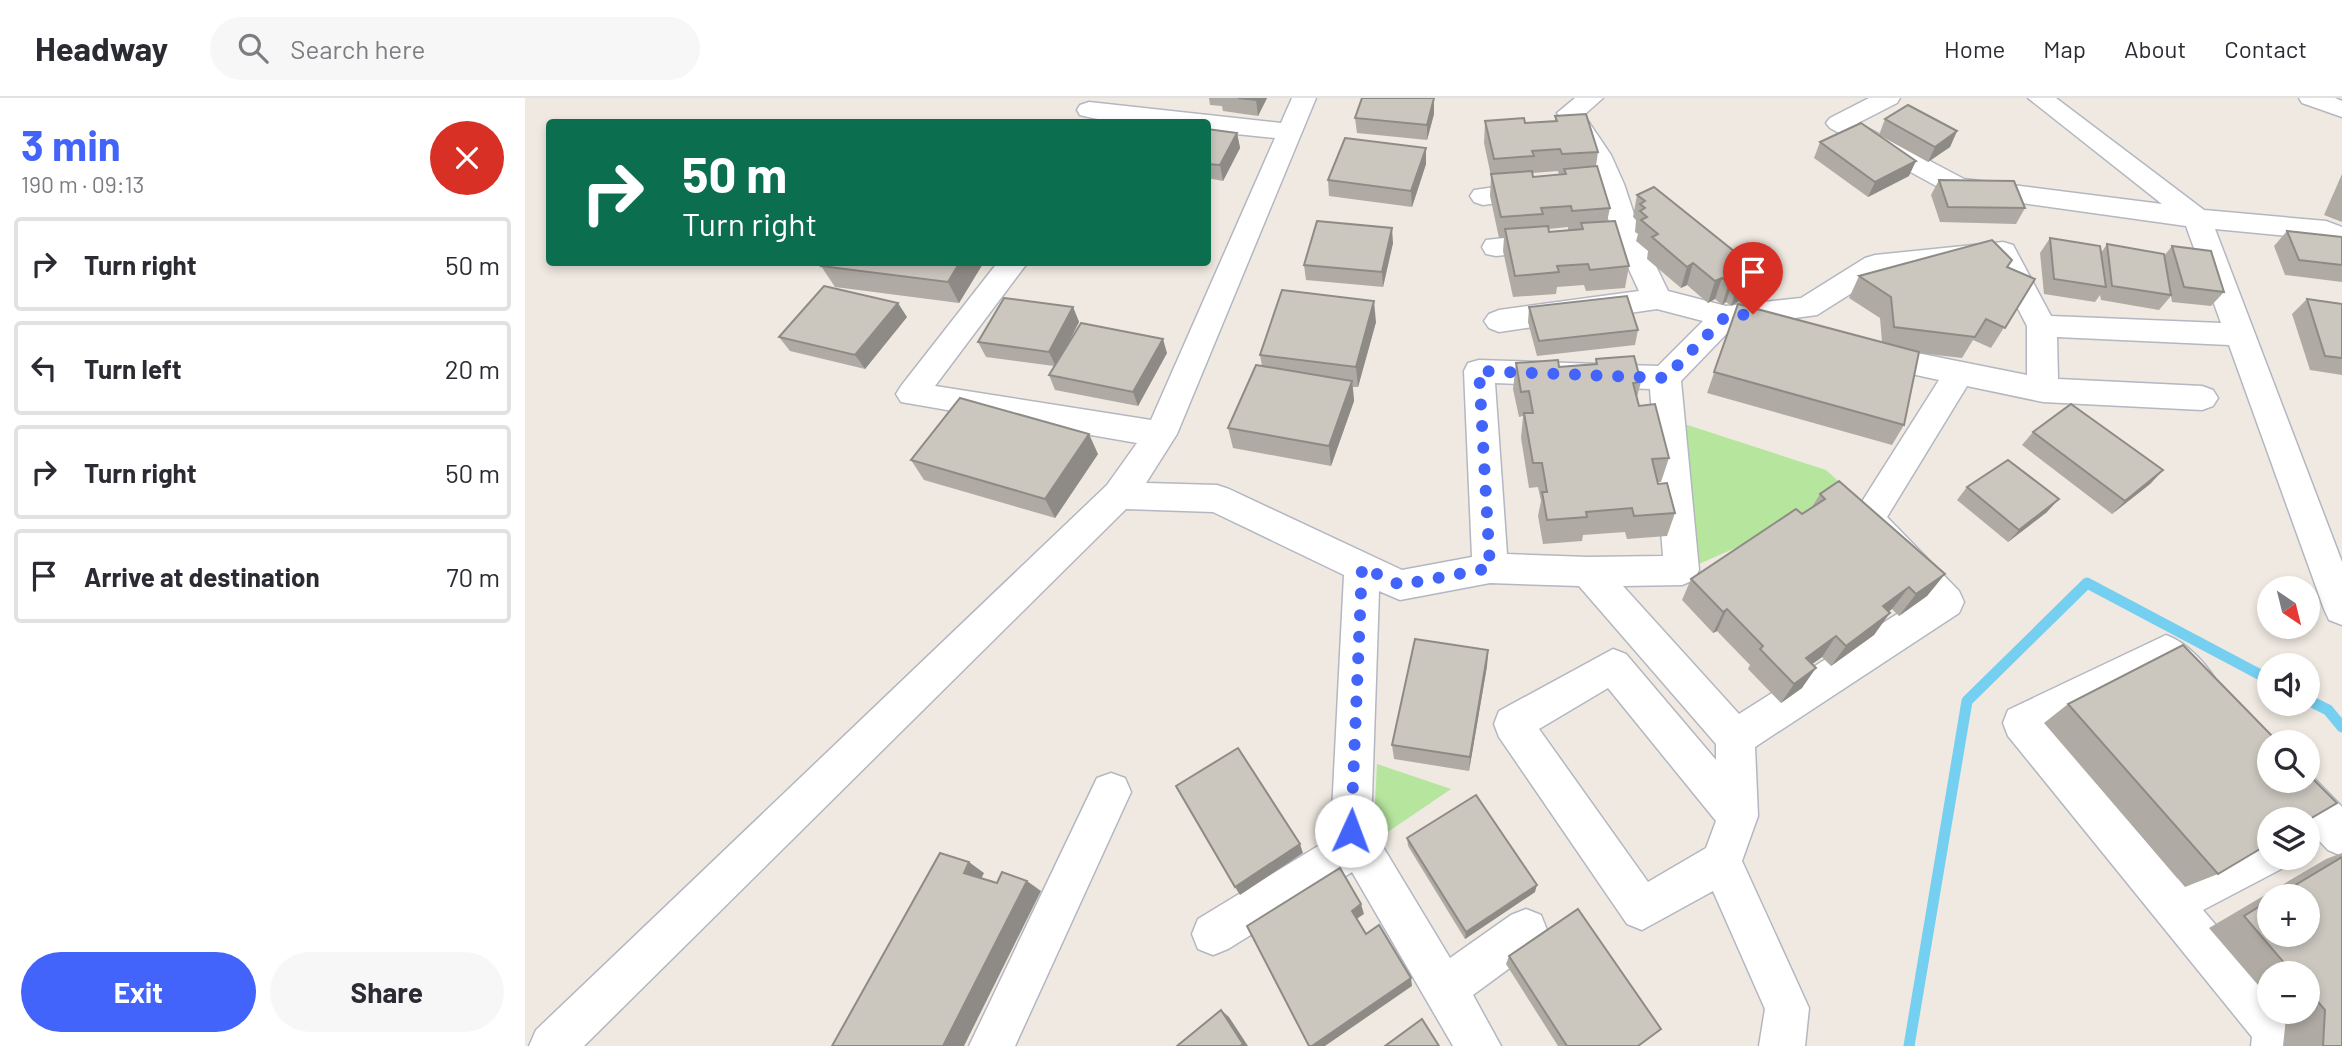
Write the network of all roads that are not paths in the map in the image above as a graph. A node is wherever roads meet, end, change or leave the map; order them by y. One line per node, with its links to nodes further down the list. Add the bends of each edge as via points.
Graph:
1 (1304, 98): 10 (street)
2 (1591, 98): 11 (street, via 1570,113 1598,155)
3 (1888, 98): 13 (street, via 1839,123 1958,187)
4 (2041, 98): 13 (street)
5 (2311, 98): 6 (street)
6 (2342, 109)
7 (1090, 110): 8 (street)
8 (1170, 119)
9 (1211, 124): 10 (street)
10 (1290, 132): 17 (street)
11 (1585, 186): 12 (street); 14 (street)
12 (1483, 196)
13 (2197, 218): 15 (street, via 2326,230); 23 (street)
14 (1601, 238): 16 (street); 19 (street)
15 (2342, 240)
16 (1496, 247)
17 (1221, 264): 30 (street)
18 (1011, 266): 30 (street, via 912,394)
19 (1657, 299): 20 (street); 21 (street)
20 (1726, 316): 22 (street, via 1807,308 1875,265 2003,252); 24 (street); 27 (street)
21 (1499, 321)
22 (2042, 326): 23 (street); 28 (street)
23 (2240, 335): 35 (street)
24 (1800, 337)
25 (1839, 347): 26 (street)
26 (1958, 375): 28 (street); 37 (street, via 1868,519 1946,602)
27 (1665, 378): 33 (street, via 1479,371); 34 (street, via 1682,570)
28 (2043, 390): 29 (street)
29 (2202, 398)
30 (1161, 434): 31 (street)
31 (1119, 495): 32 (street, via 1217,499); 49 (street)
32 (1362, 567): 33 (street, via 1400,585); 42 (street, via 1351,831)
33 (1490, 568): 34 (street)
34 (1588, 572): 37 (street)
35 (2342, 609)
36 (2223, 711): 45 (street, via 2166,651 2022,723)
37 (1735, 738): 40 (street)
38 (1111, 792): 50 (street)
39 (2299, 793): 41 (street)
40 (1738, 816): 44 (street); 44 (street, via 1613,666 1513,724 1643,909)
41 (2326, 830)
42 (1358, 845): 47 (street); 48 (street)
43 (2257, 859): 45 (street)
44 (1721, 862): 52 (street, via 1787,1008)
45 (2171, 904): 53 (street, via 2276,1030)
46 (1526, 930): 48 (street)
47 (1213, 934)
48 (1444, 989): 51 (street)
49 (552, 1046)
50 (992, 1046)
51 (1478, 1046)
52 (1782, 1046)
53 (2274, 1046)

